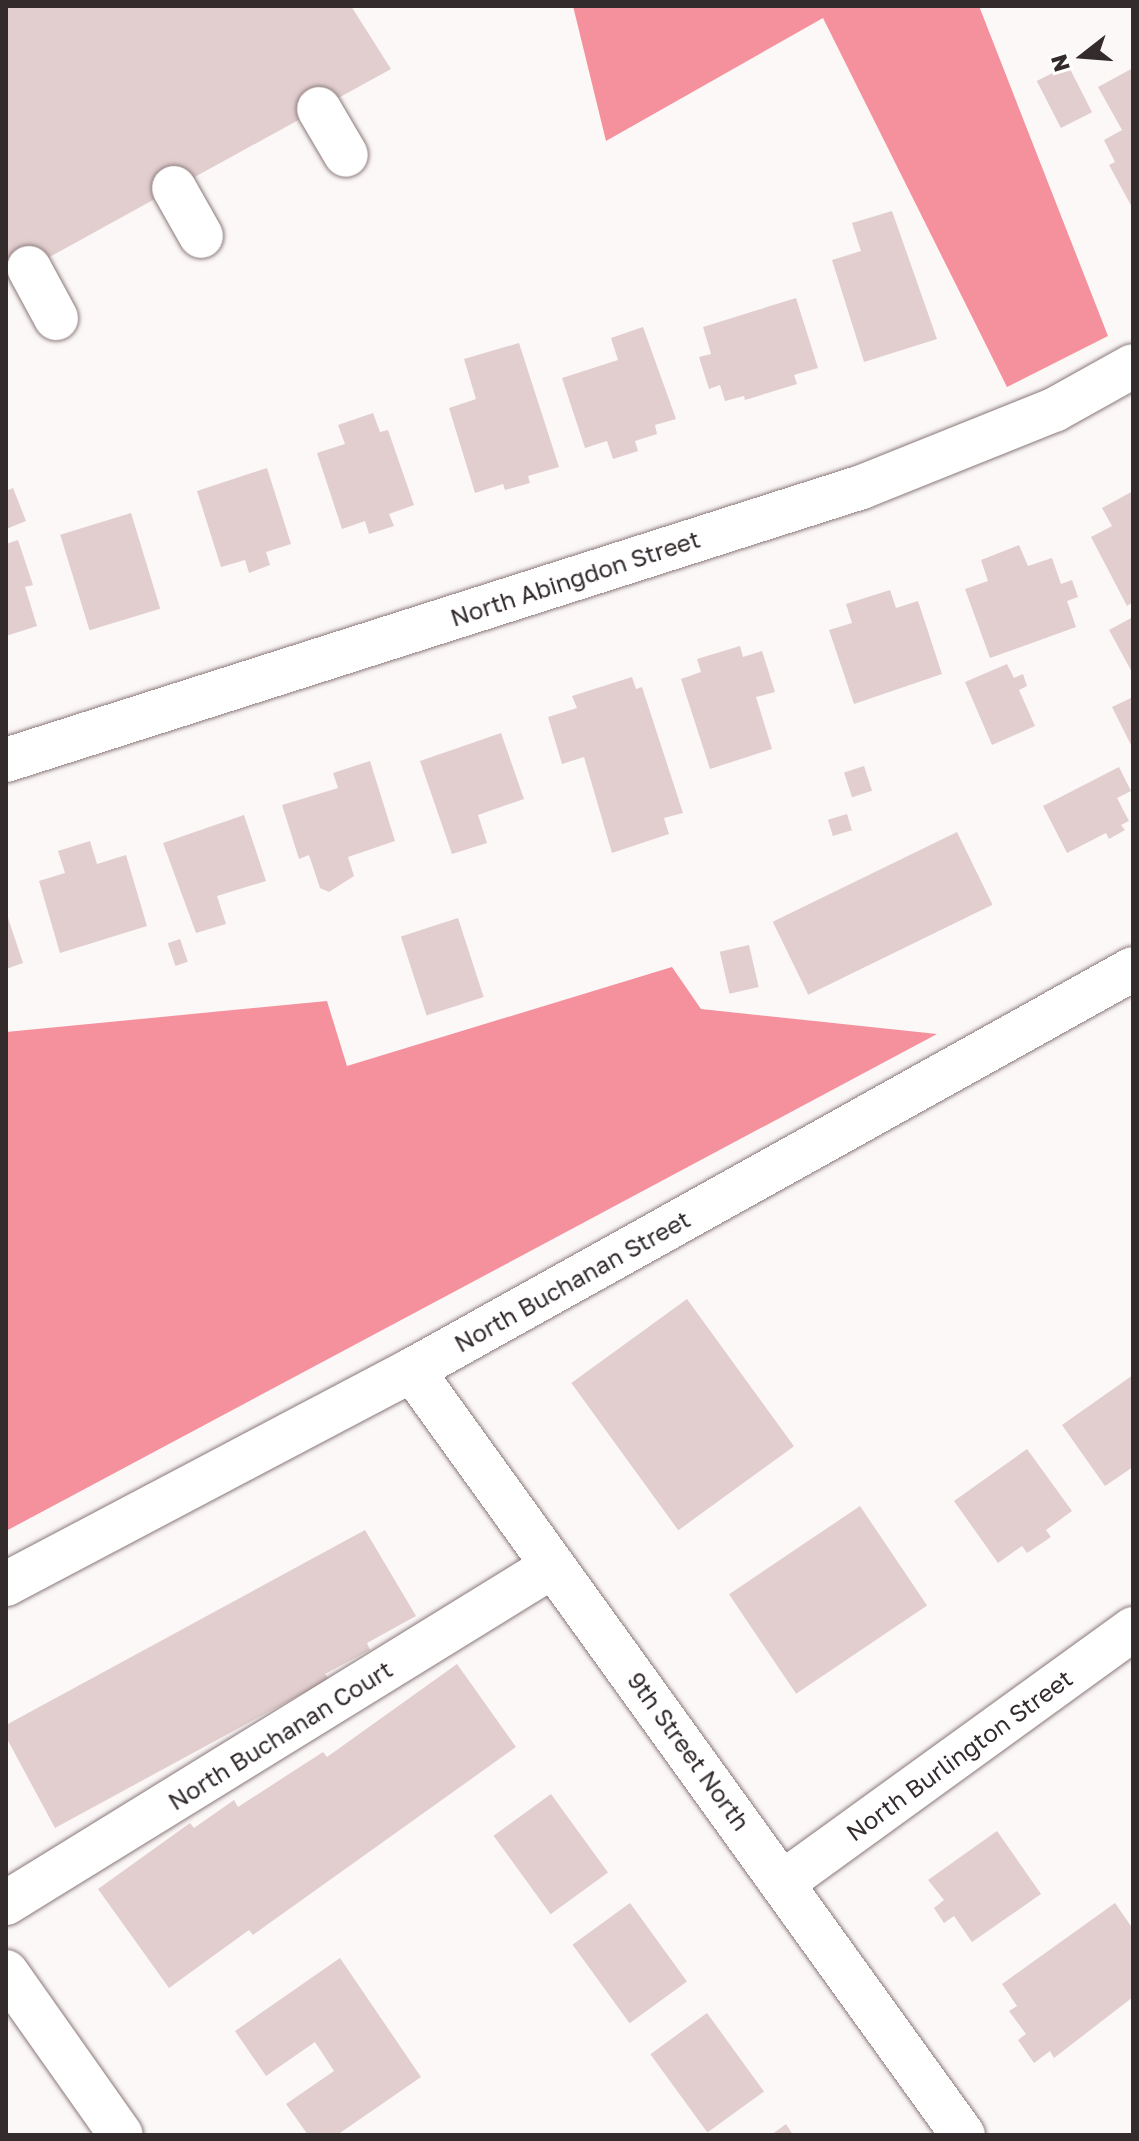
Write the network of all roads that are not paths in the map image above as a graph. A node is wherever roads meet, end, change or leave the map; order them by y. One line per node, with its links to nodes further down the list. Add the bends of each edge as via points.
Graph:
1 (319, 109): 2 (street)
2 (346, 155)
3 (174, 188): 4 (street)
4 (201, 236)
5 (29, 268): 6 (street)
6 (56, 318)
7 (1133, 366): 8 (street, North Abingdon Street, via 1054,410 862,487)
8 (6, 760)
9 (1133, 969): 10 (street, North Buchanan Street)
10 (412, 1370): 11 (street, 9th Street North); 12 (street, North Buchanan Street)
11 (553, 1566): 14 (street, 9th Street North); 15 (street, North Buchanan Court)
12 (6, 1584)
13 (1133, 1629): 14 (street, North Burlington Street)
14 (785, 1881): 18 (street, 9th Street North)
15 (6, 1903)
16 (6, 1972): 17 (street)
17 (121, 2135)
18 (963, 2135)

